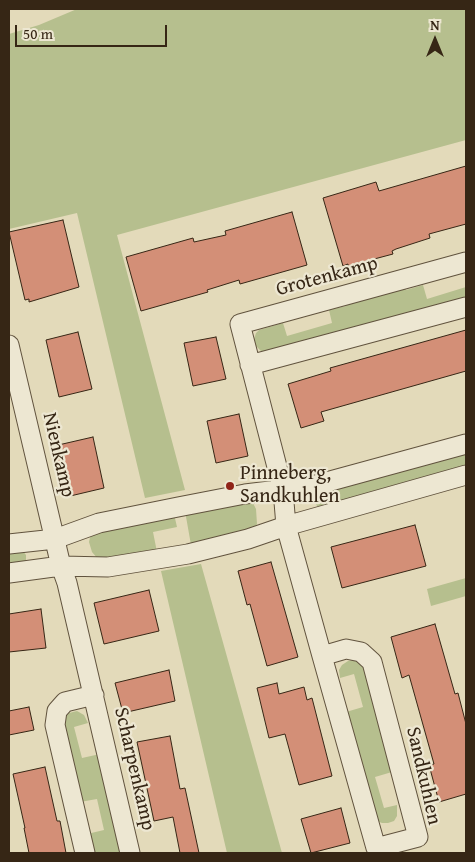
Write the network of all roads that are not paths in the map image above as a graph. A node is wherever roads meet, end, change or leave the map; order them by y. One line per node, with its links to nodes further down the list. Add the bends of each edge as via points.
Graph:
1 (466, 262): 4 (street, Grotenkamp, via 240,324)
2 (466, 307): 4 (street)
3 (9, 345): 5 (street, Nienkamp)
4 (250, 366): 8 (street, Grotenkamp)
5 (13, 384): 10 (street, Nienkamp)
6 (466, 444): 8 (street, via 312,486)
7 (466, 475): 9 (street)
8 (283, 490): 9 (street, Grotenkamp); 10 (street, via 245,494 99,522)
9 (286, 526): 12 (street, via 248,539 179,555 108,567); 14 (street, Sandkuhlen)
10 (55, 538): 11 (street); 12 (street, Nienkamp)
11 (9, 544)
12 (61, 566): 13 (street); 15 (street, Scharpenkamp)
13 (9, 573)
14 (322, 656): 14 (street, Sandkuhlen, via 346,649 361,652 372,662 418,837 376,848)
15 (94, 695): 16 (street, Scharpenkamp, via 65,702 57,711 55,725); 17 (street, Scharpenkamp)
16 (85, 853)
17 (130, 853)

